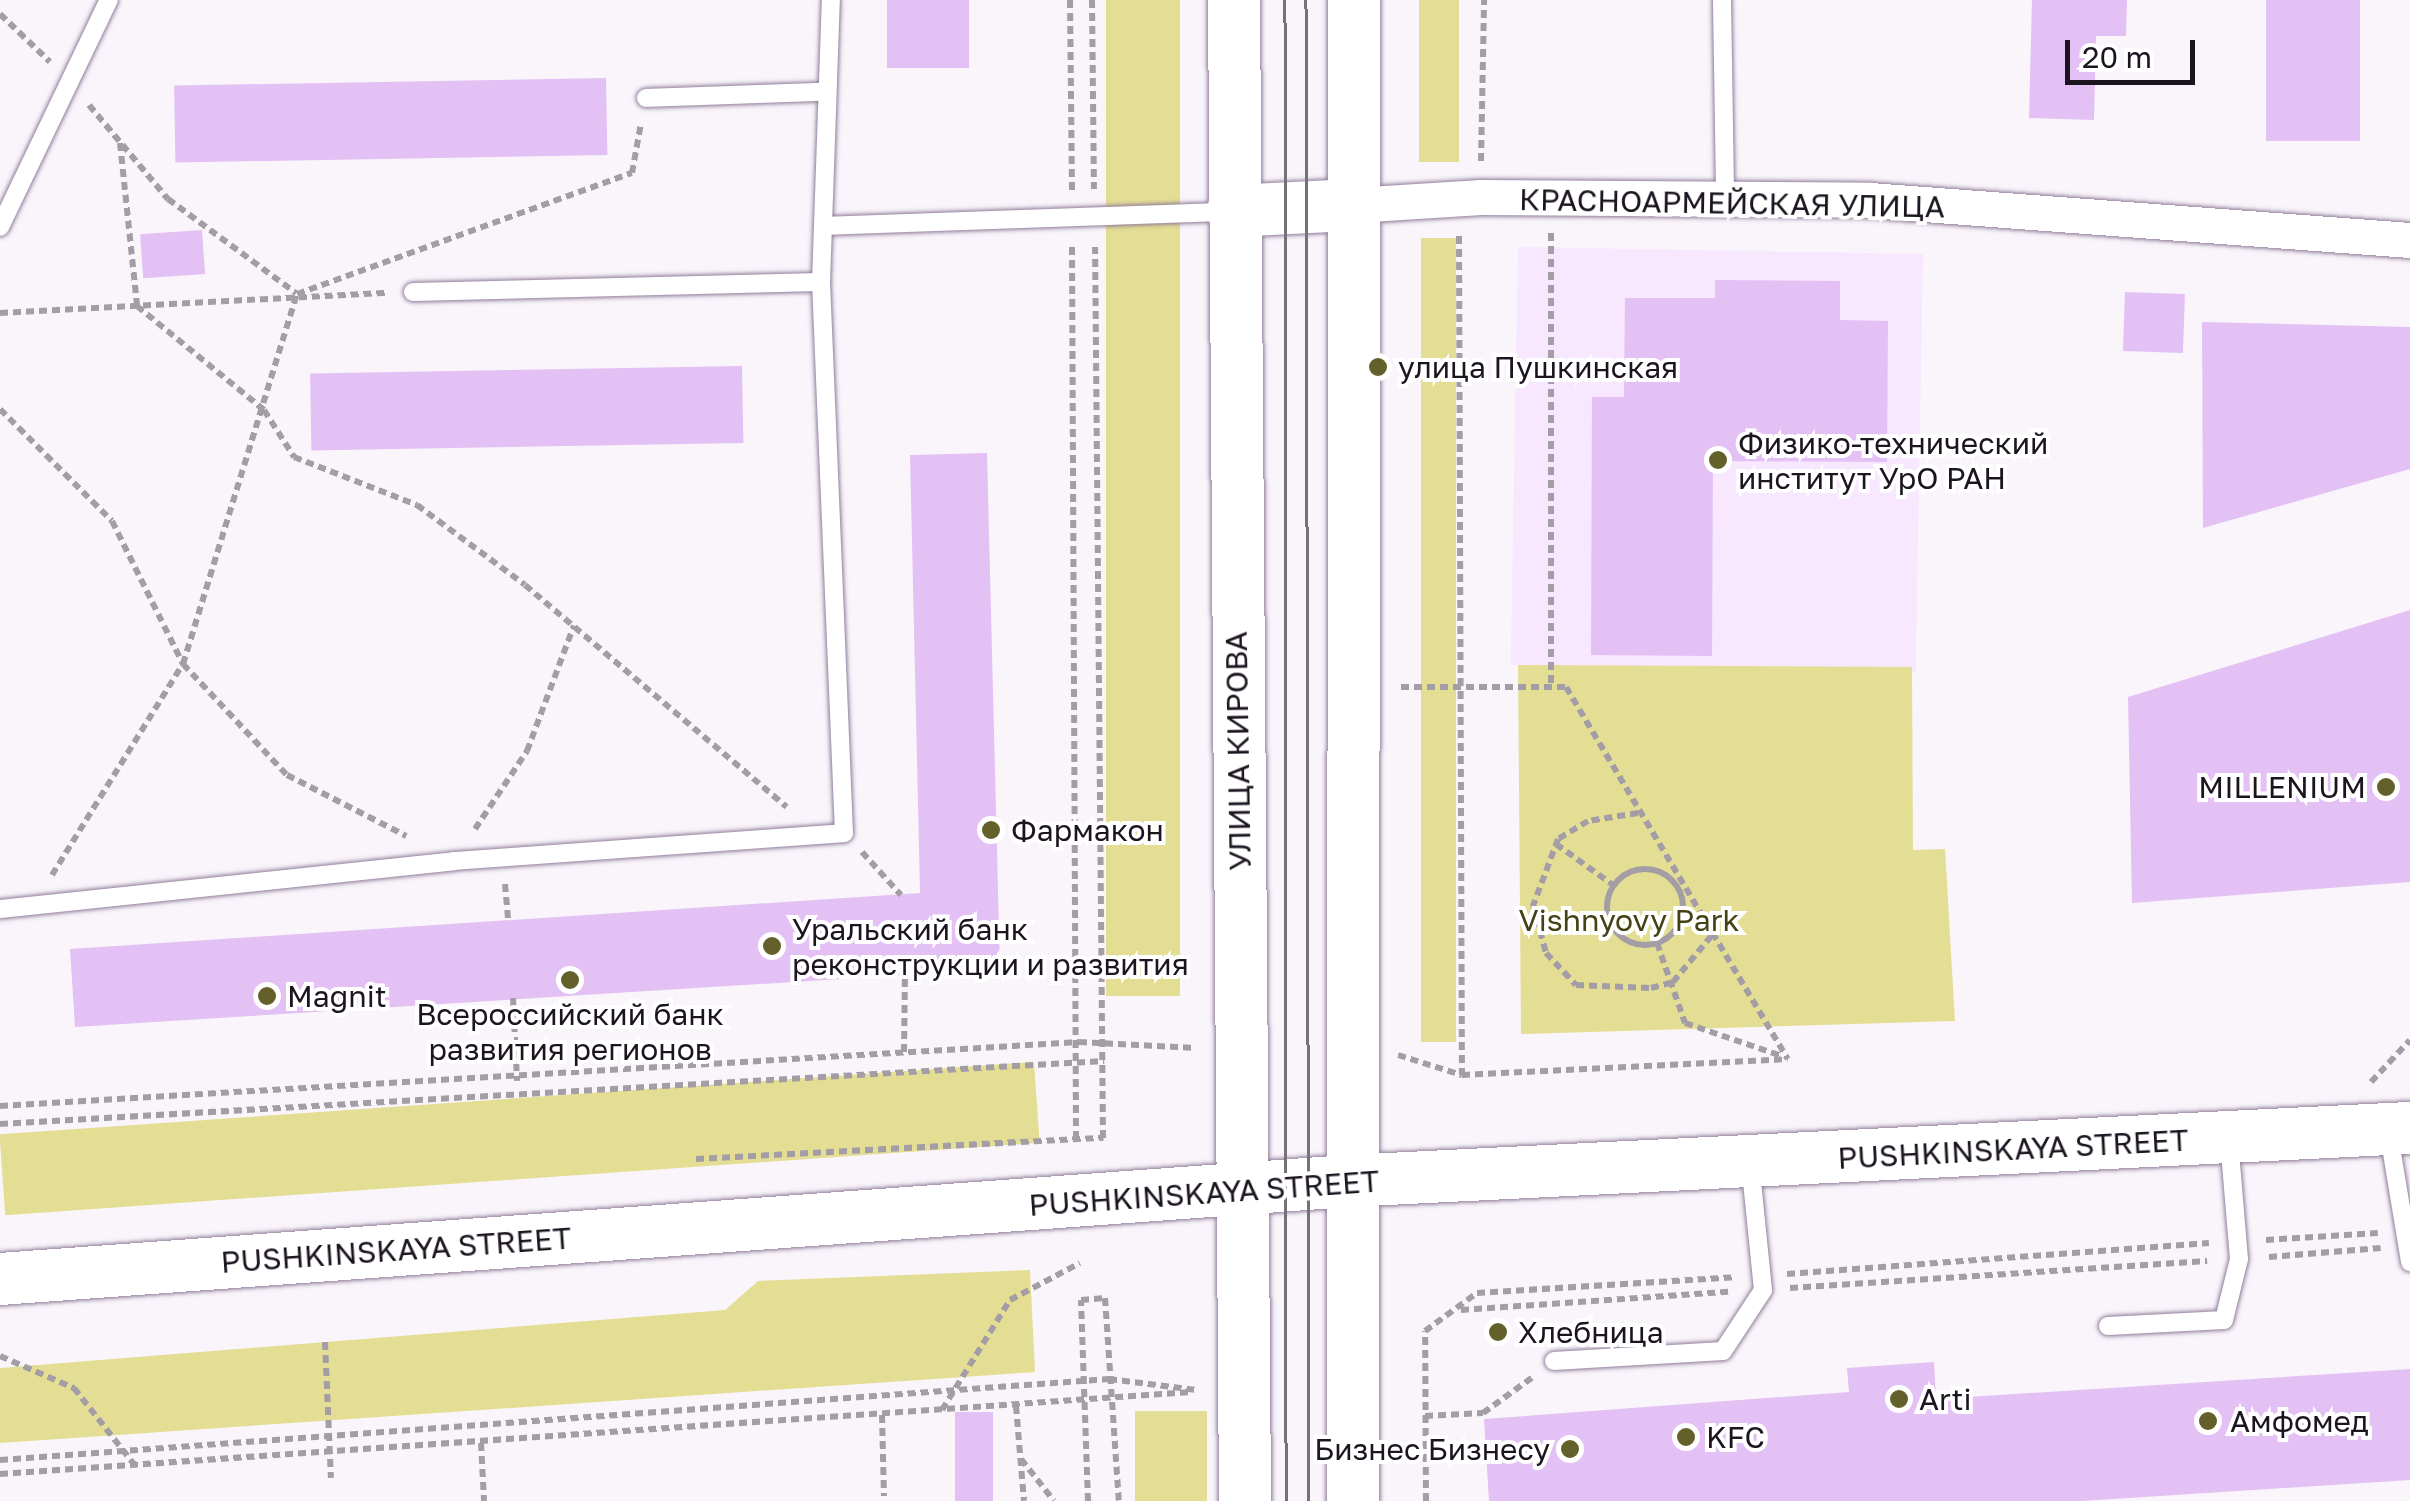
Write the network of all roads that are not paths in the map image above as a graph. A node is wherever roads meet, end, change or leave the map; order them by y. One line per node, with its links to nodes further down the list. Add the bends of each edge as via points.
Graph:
1 (109, 0): 12 (lane)
2 (831, 0): 6 (lane)
3 (1234, 0): 10 (main road, УЛИЦА КИРОВА)
4 (1354, 0): 9 (main road)
5 (1722, 0): 8 (lane)
6 (821, 92): 7 (lane); 11 (lane)
7 (646, 98)
8 (1725, 201): 9 (street, КРАСНОАРМЕЙСКАЯ УЛИЦА, via 1481,197); 13 (street, КРАСНОАРМЕЙСКАЯ УЛИЦА, via 1870,200)
9 (1354, 205): 10 (main road); 20 (main road)
10 (1233, 212): 11 (lane); 21 (main road, УЛИЦА КИРОВА)
11 (822, 226): 14 (lane)
12 (0, 228)
13 (2410, 240)
14 (821, 282): 15 (lane); 16 (lane, via 844,833 454,861)
15 (413, 292)
16 (0, 909)
17 (2399, 1129): 18 (main road, PUSHKINSKAYA STREET); 22 (lane)
18 (2228, 1139): 19 (main road, PUSHKINSKAYA STREET); 24 (lane, via 2239,1250 2224,1320)
19 (1750, 1163): 20 (main road, PUSHKINSKAYA STREET); 25 (lane, via 1763,1282 1723,1351)
20 (1348, 1181): 21 (main road, PUSHKINSKAYA STREET); 27 (main road)
21 (1245, 1190): 23 (main road, PUSHKINSKAYA STREET); 26 (main road, УЛИЦА КИРОВА)
22 (2405, 1247)
23 (0, 1279)
24 (2108, 1326)
25 (1554, 1362)
26 (1245, 1501)
27 (1352, 1501)

